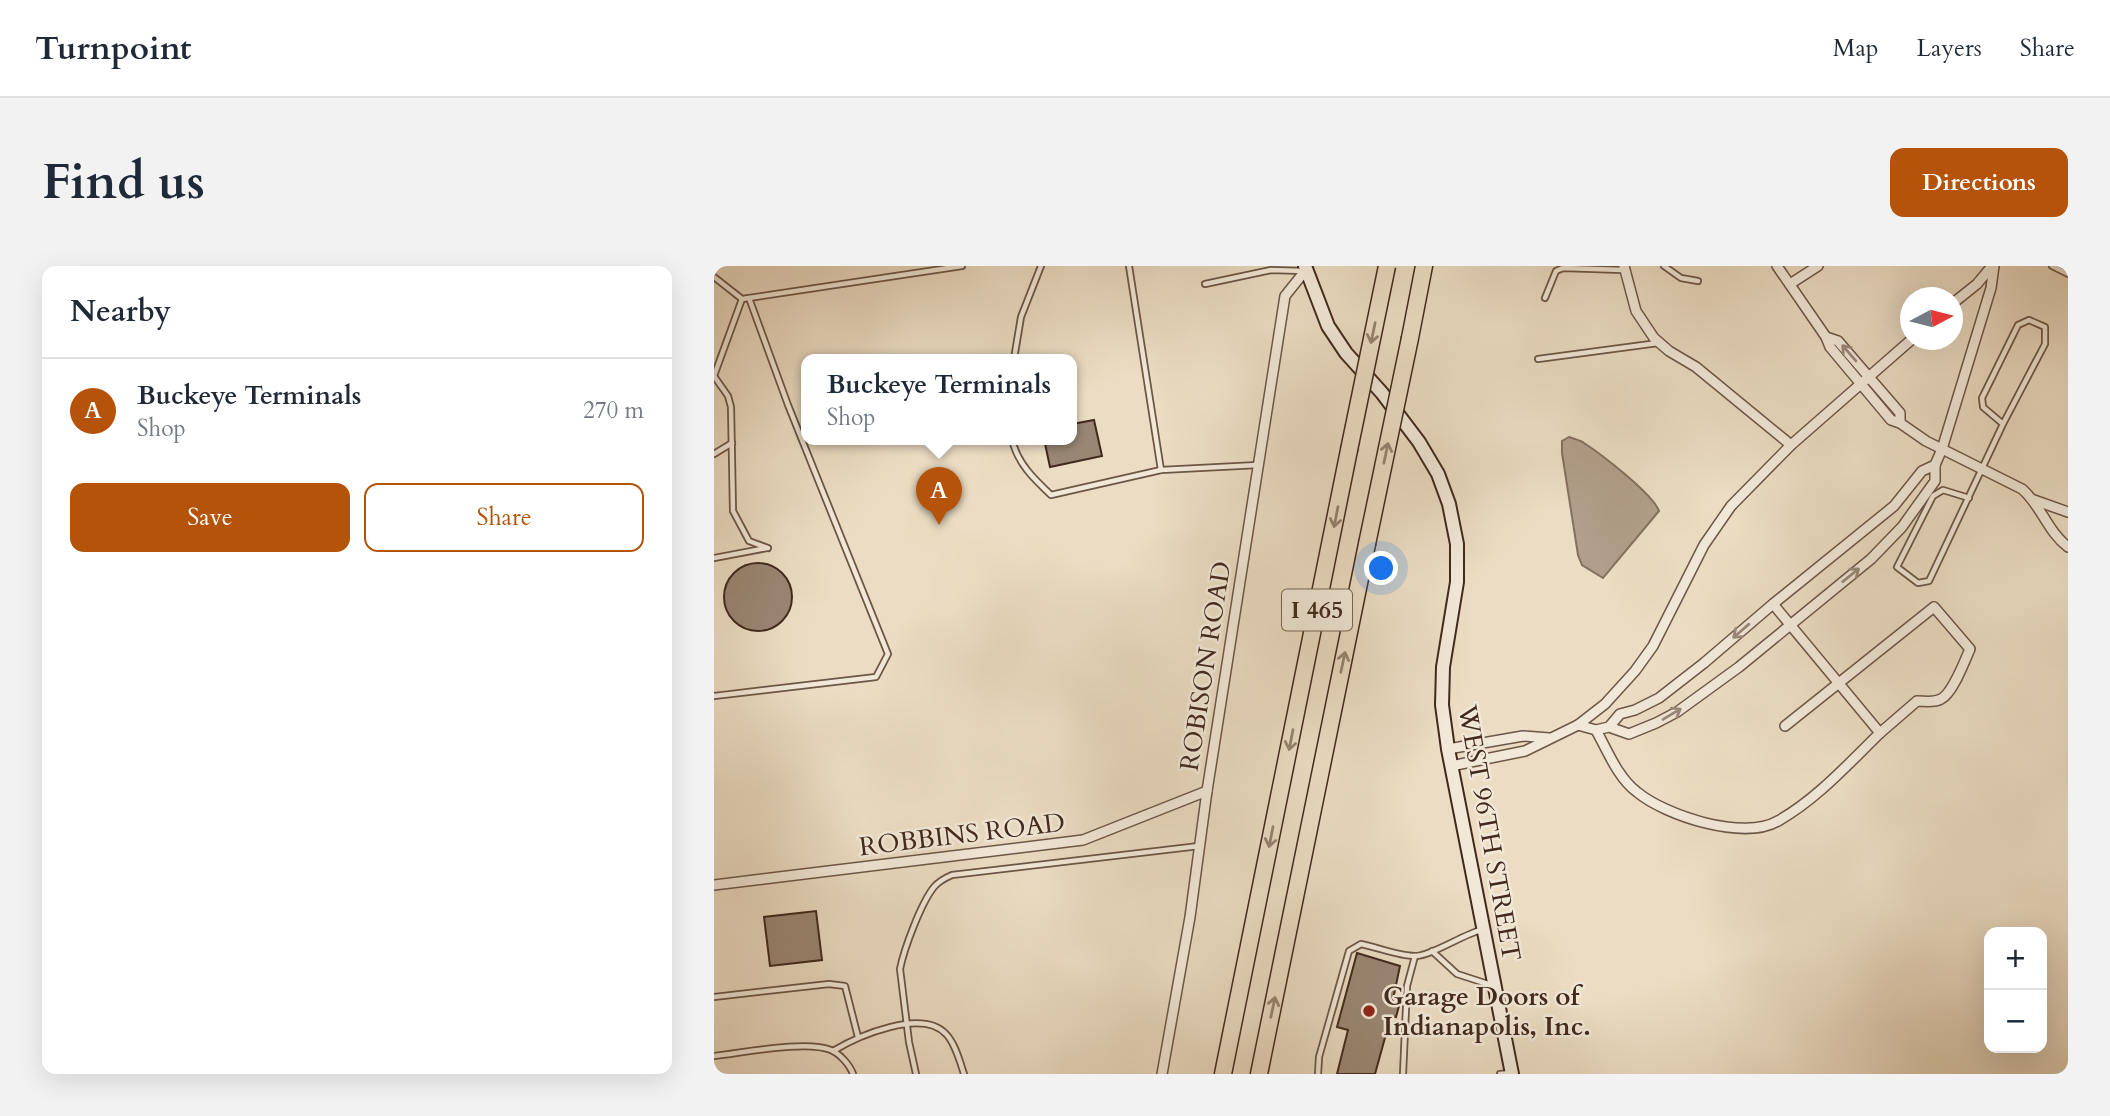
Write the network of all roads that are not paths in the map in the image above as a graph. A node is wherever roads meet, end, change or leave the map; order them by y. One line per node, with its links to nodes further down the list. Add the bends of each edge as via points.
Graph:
1 (962, 266): 22 (lane)
2 (1041, 266): 28 (lane, via 1021,317)
3 (1129, 266): 45 (lane)
4 (1387, 266): 79 (highway, I 465, one-way to 79, bridge)
5 (1424, 266): 80 (highway, I 465, one-way to 5, bridge)
6 (1664, 266): 16 (lane, via 1681,278)
7 (1777, 266): 19 (street)
8 (1818, 266): 19 (street)
9 (1993, 266): 21 (street); 40 (street, via 1991,288)
10 (2052, 266): 14 (lane)
11 (1305, 268): 13 (lane); 42 (street, ROBISON ROAD, via 1285,296); 61 (street, WEST 96TH STREET, via 1328,326 1419,442 1449,504 1457,544 1457,582 1443,667)
12 (1624, 268): 23 (lane, via 1563,268 1556,271); 26 (street, via 1636,311)
13 (1262, 269): 18 (lane)
14 (2068, 274)
15 (714, 276): 17 (lane)
16 (1698, 281)
17 (724, 283): 20 (lane); 24 (lane)
18 (1205, 284)
19 (1790, 284): 25 (street)
20 (714, 285)
21 (1963, 295)
22 (749, 298): 24 (lane); 35 (lane)
23 (1545, 298)
24 (742, 299): 30 (lane)
25 (1826, 337): 31 (street, one-way to 25, via 1838,341); 32 (street)
26 (1659, 343): 29 (lane); 39 (street, via 1696,367)
27 (1900, 349): 31 (street)
28 (1015, 354)
29 (1538, 359)
30 (714, 376): 36 (lane, via 728,396)
31 (1868, 376): 32 (street); 33 (street, via 1900,414)
32 (1859, 384): 33 (street, via 1891,420); 39 (street)
33 (1900, 422): 40 (street)
34 (2003, 424): 34 (lane, via 2045,344 2045,327 2029,320 2018,325 1982,398 1983,407); 44 (lane)
35 (801, 437)
36 (733, 442): 41 (lane); 50 (lane, via 733,511 748,541 768,548)
37 (804, 445): 54 (lane, via 888,654 876,677)
38 (1013, 445): 45 (lane, via 1027,472 1051,495)
39 (1791, 446): 55 (street, via 1714,528 1653,646 1635,671)
40 (1942, 449): 43 (street); 44 (street)
41 (714, 454)
42 (1259, 465): 45 (lane); 63 (street, ROBISON ROAD)
43 (1935, 465): 51 (street, via 1922,471 1894,506); 52 (street, one-way to 43, via 1871,559 1902,527 1935,481)
44 (1983, 469): 46 (lane); 47 (street)
45 (1161, 470)
46 (1969, 498): 46 (lane, via 1943,490 1933,496 1897,567 1918,583 1929,581)
47 (2035, 500): 48 (street); 49 (street, via 2052,531)
48 (2068, 512)
49 (2068, 547)
50 (714, 558)
51 (1773, 604): 52 (street); 57 (street, one-way to 57, via 1659,698 1620,714)
52 (1790, 623): 53 (street); 57 (street, one-way to 52, via 1629,734 1667,718 1739,667)
53 (1838, 683): 56 (street); 59 (street); 59 (street, via 1934,607 1970,649 1942,699 1917,701)
54 (714, 696)
55 (1578, 725): 58 (street); 60 (street)
56 (1785, 726)
57 (1609, 727): 58 (street)
58 (1596, 730): 59 (street, via 1634,791 1667,811 1728,827 1757,829 1777,822 1816,795)
59 (1880, 733)
60 (1551, 738): 61 (street, via 1523,736); 62 (street, via 1525,751)
61 (1448, 749): 62 (street, WEST 96TH STREET)
62 (1451, 766): 66 (street, WEST 96TH STREET)
63 (1207, 791): 64 (street, ROBISON ROAD); 65 (street, ROBBINS ROAD, via 1083,840)
64 (1199, 846): 71 (lane, via 943,878 925,901 902,959); 78 (street, ROBISON ROAD)
65 (714, 885)
66 (1484, 930): 67 (lane, via 1465,934); 69 (street, WEST 96TH STREET)
67 (1433, 951): 68 (lane); 69 (lane, via 1457,974)
68 (1415, 956): 81 (lane, via 1361,944 1349,951); 82 (lane, via 1407,986)
69 (1495, 986): 83 (street, WEST 96TH STREET)
70 (714, 997): 72 (lane, via 845,986)
71 (906, 1025): 72 (lane); 76 (lane); 77 (lane, via 927,1024 948,1035)
72 (858, 1037): 73 (lane)
73 (833, 1051): 74 (lane, via 812,1046); 75 (lane)
74 (714, 1056)
75 (853, 1074)
76 (916, 1074)
77 (964, 1074)
78 (1162, 1074)
79 (1223, 1074)
80 (1259, 1074)
81 (1318, 1074)
82 (1403, 1074)
83 (1508, 1074)

